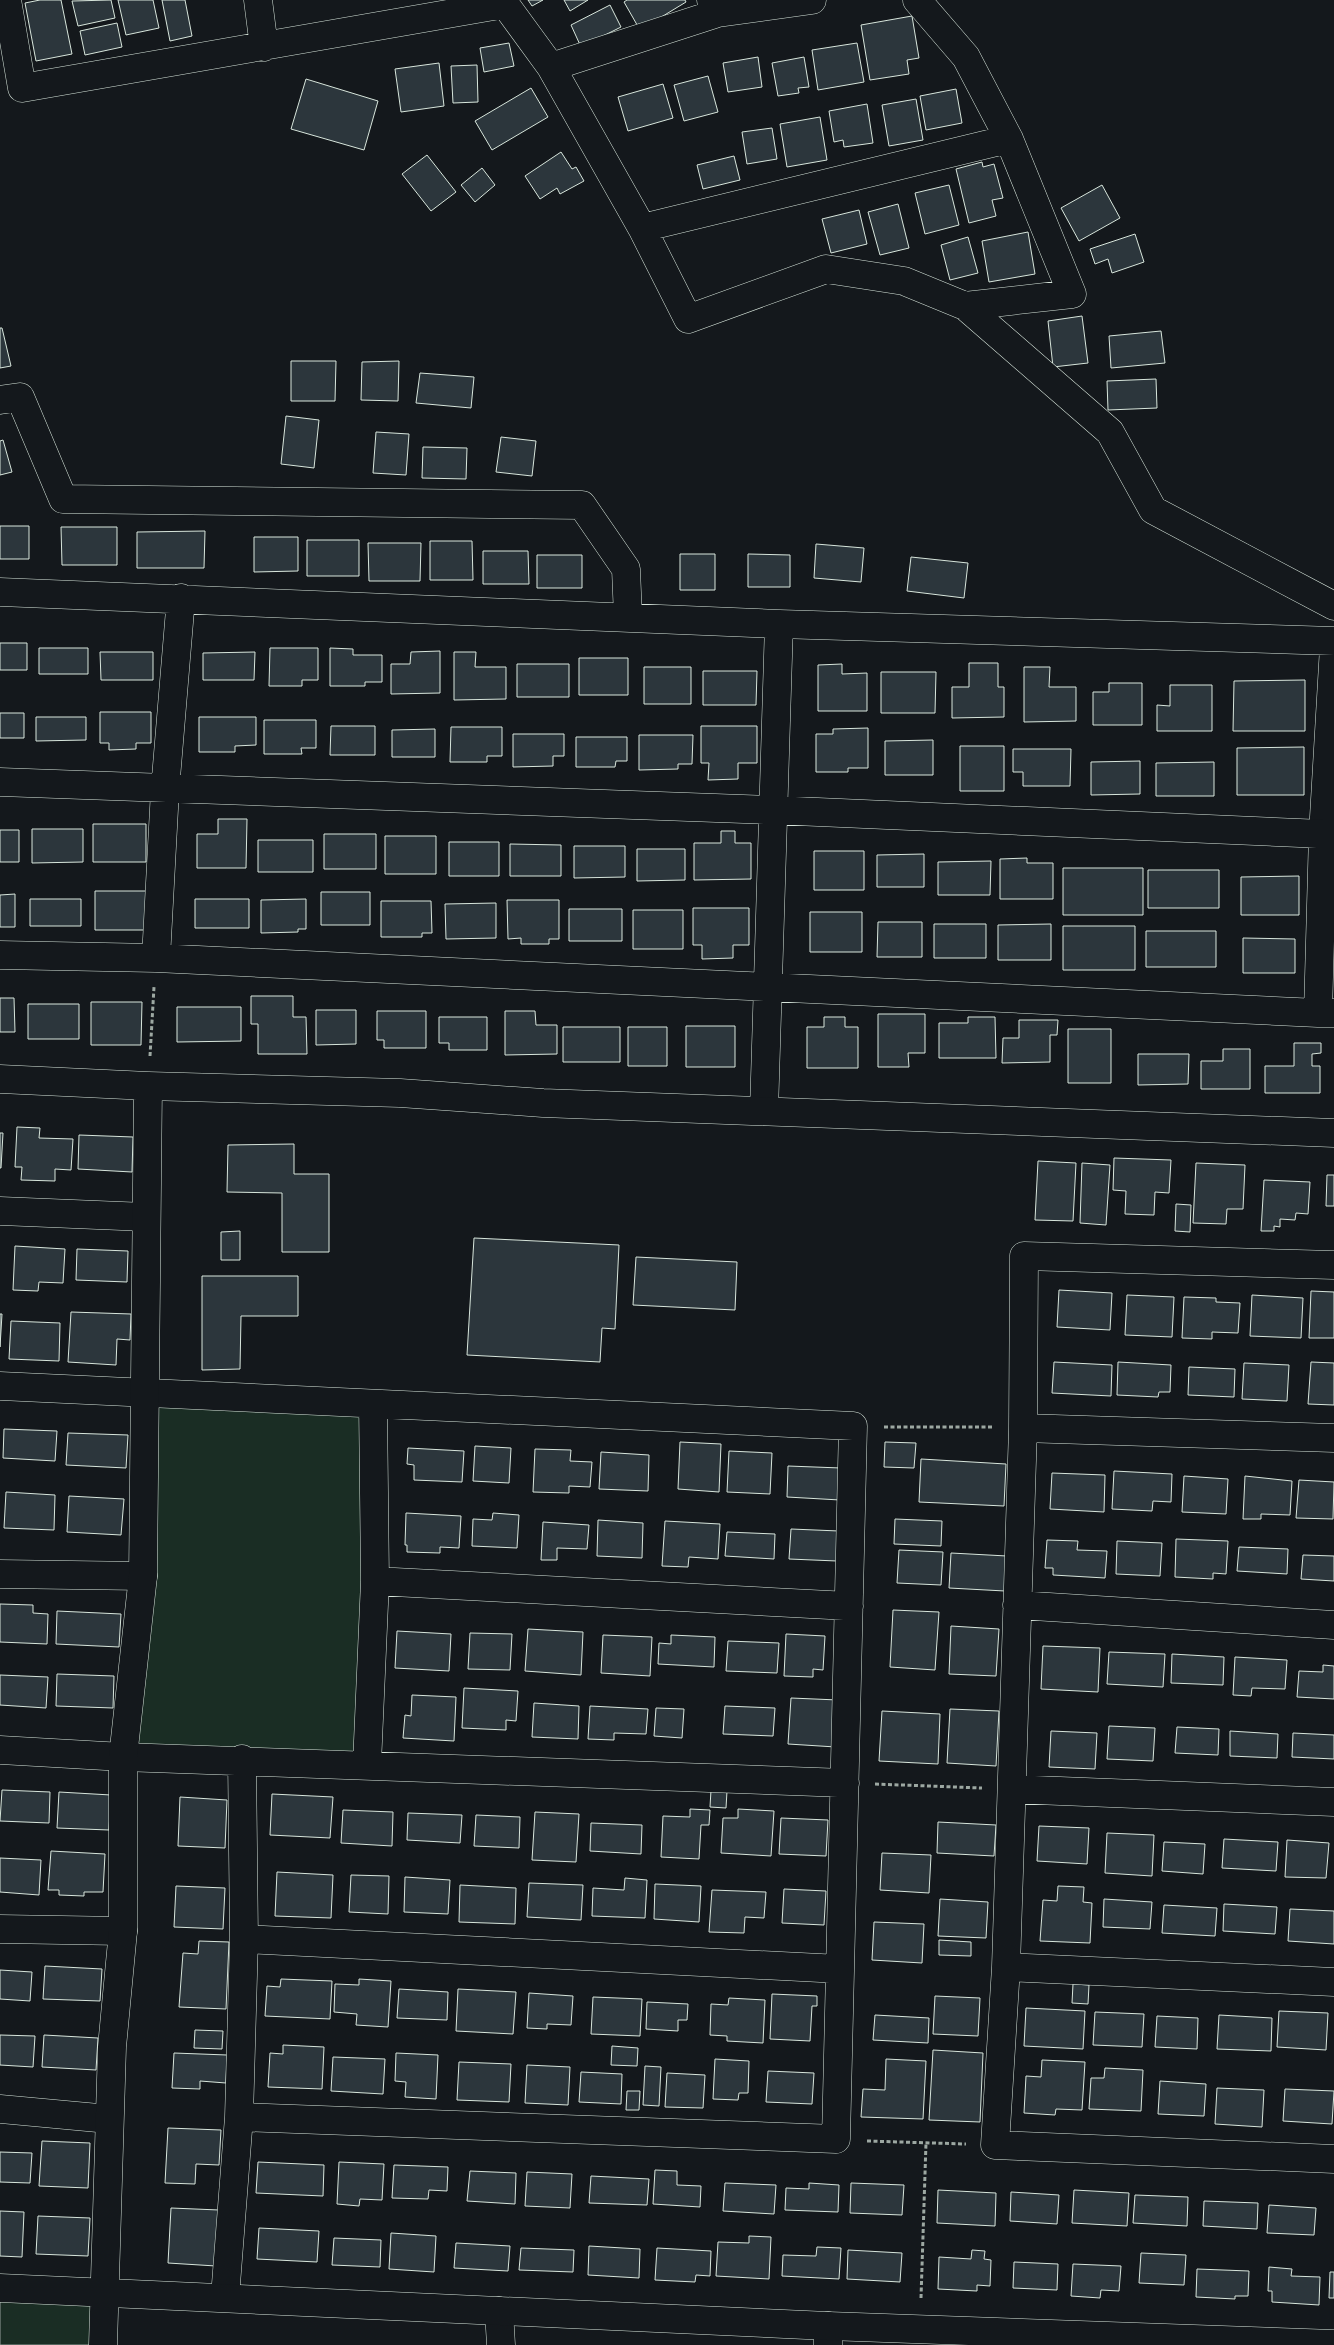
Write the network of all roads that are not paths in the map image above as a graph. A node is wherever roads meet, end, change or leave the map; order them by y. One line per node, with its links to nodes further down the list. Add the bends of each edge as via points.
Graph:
1 (6, 0): 6 (street, via 22,88)
2 (258, 0): 6 (street)
3 (812, 0): 5 (street)
4 (917, 0): 8 (street, via 966,57)
5 (715, 6): 7 (street)
6 (264, 47): 7 (street, via 505,4)
7 (551, 67): 9 (street)
8 (1009, 140): 9 (street); 10 (street, via 1072,294)
9 (642, 228): 10 (street, via 688,319 826,269 904,281)
10 (965, 306): 14 (street, via 1110,432 1153,510)
11 (0, 400): 15 (street, via 20,397 63,499 582,505 626,569)
12 (0, 592): 13 (street)
13 (181, 598): 15 (street); 20 (street)
14 (1334, 606)
15 (628, 617): 16 (street)
16 (779, 624): 17 (street); 21 (street)
17 (1334, 641)
18 (1334, 647): 22 (street)
19 (0, 782): 20 (street)
20 (165, 790): 21 (street); 24 (street)
21 (772, 810): 22 (street); 25 (street)
22 (1323, 834): 26 (street)
23 (0, 955): 24 (street)
24 (156, 958): 25 (street)
25 (767, 987): 26 (street); 29 (street)
26 (1326, 1013)
27 (0, 1079): 28 (street)
28 (148, 1086): 29 (street, via 400,1093 543,1103); 32 (street)
29 (764, 1111): 30 (street)
30 (1334, 1133)
31 (0, 1211): 32 (street)
32 (146, 1217): 35 (street)
33 (1334, 1265): 37 (street, via 1024,1256)
34 (0, 1386): 35 (street)
35 (145, 1393): 36 (street); 40 (street)
36 (373, 1404): 41 (street); 43 (street, via 853,1426)
37 (1024, 1428): 38 (street); 42 (street)
38 (1334, 1438)
39 (0, 1574): 40 (street)
40 (143, 1576): 46 (street)
41 (375, 1581): 43 (street); 48 (street)
42 (1017, 1605): 44 (street); 50 (street)
43 (849, 1606): 49 (street)
44 (1334, 1625)
45 (0, 1750): 46 (street)
46 (123, 1757): 47 (street); 53 (street)
47 (242, 1759): 48 (street); 54 (street)
48 (367, 1764): 49 (street)
49 (845, 1783): 56 (street)
50 (1012, 1789): 51 (street); 55 (street)
51 (1334, 1802)
52 (0, 1929): 53 (street)
53 (123, 1931): 60 (street)
54 (244, 1939): 56 (street); 59 (street)
55 (1006, 1966): 57 (street); 61 (street, via 995,2145)
56 (840, 1969): 59 (street, via 836,2139)
57 (1334, 1982)
58 (0, 2109): 60 (street)
59 (239, 2117): 64 (street)
60 (109, 2119): 63 (street)
61 (1334, 2159)
62 (0, 2288): 63 (street)
63 (104, 2292): 64 (street); 69 (street)
64 (225, 2298): 65 (street)
65 (499, 2310): 66 (street); 70 (street)
66 (828, 2335): 67 (street, via 920,2329)
67 (982, 2338): 68 (street)
68 (1332, 2344)
69 (103, 2345)
70 (501, 2345)

